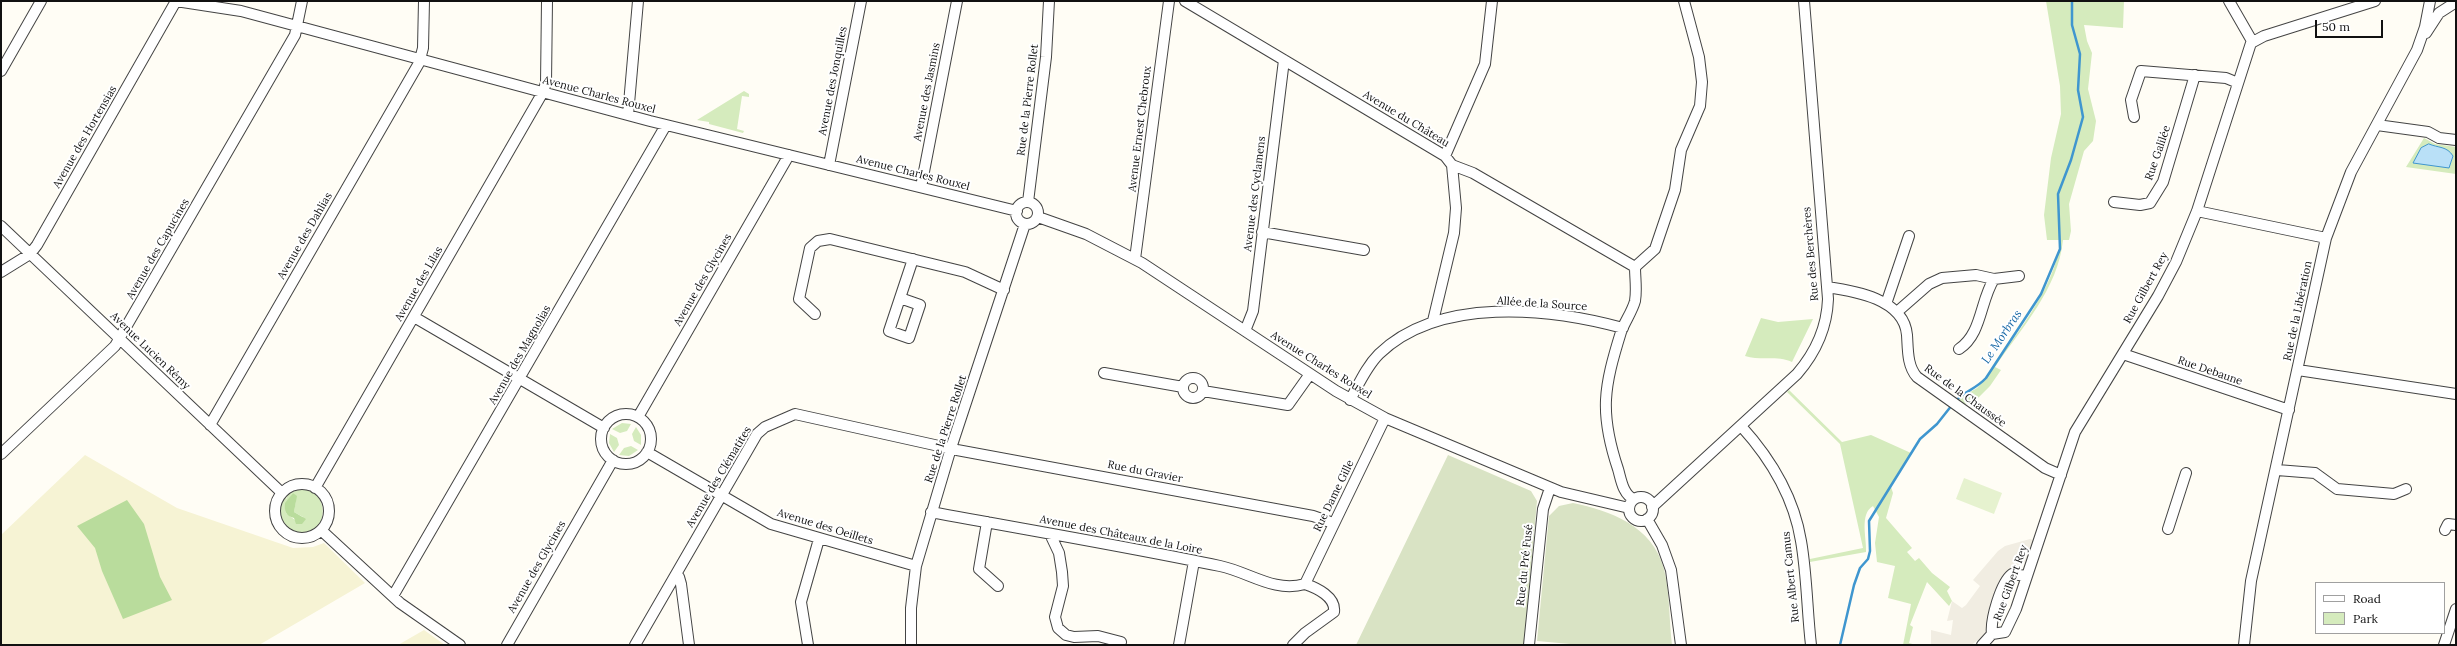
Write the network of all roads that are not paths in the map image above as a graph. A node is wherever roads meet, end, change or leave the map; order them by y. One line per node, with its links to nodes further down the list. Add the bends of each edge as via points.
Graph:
1 (41, 1): 24 (street)
2 (176, 1): 19 (street, Avenue Charles Rouxel, via 241,11); 49 (street, Avenue des Hortensias)
3 (302, 1): 19 (street, Avenue des Capucines)
4 (424, 1): 22 (street, via 423,48)
5 (547, 1): 27 (street, via 546,83)
6 (638, 1): 28 (street)
7 (861, 1): 35 (street, Avenue des Jonquilles)
8 (957, 1): 37 (street, Avenue des Jasmins)
9 (1049, 1): 38 (street, Rue de la Pierre Rollet, via 1046,57)
10 (1169, 1): 51 (street, Avenue Ernest Chebroux)
11 (1185, 1): 23 (street, Avenue du Château)
12 (1492, 1): 34 (street, via 1485,64)
13 (1684, 1): 52 (street, via 1702,82 1700,106 1681,150 1674,190 1655,249)
14 (1804, 1): 56 (street, Rue des Berchères)
15 (2229, 1): 21 (street)
16 (2375, 1): 21 (street)
17 (2430, 1): 20 (street, Rue de la Libération)
18 (2451, 3): 20 (street, via 2439,14)
19 (298, 26): 22 (street, Avenue Charles Rouxel); 66 (street, Avenue des Capucines)
20 (2422, 39): 31 (street, Rue de la Libération)
21 (2252, 41): 26 (street, Rue Gilbert Rey)
22 (420, 59): 27 (street, Avenue Charles Rouxel); 80 (street, Avenue des Dahlias)
23 (1284, 60): 34 (street, Avenue du Château); 45 (street, Avenue des Cyclamens)
24 (1, 71)
25 (2195, 75): 26 (street, via 2226,78); 29 (street, via 2141,71 2131,100); 39 (street, Rue Galilée, via 2163,182 2150,202 2140,205)
26 (2238, 82): 41 (street, Rue Gilbert Rey)
27 (543, 92): 28 (street, Avenue Charles Rouxel); 62 (street, Avenue des Lilas)
28 (628, 115): 30 (street, Avenue Charles Rouxel)
29 (2134, 117)
30 (666, 125): 33 (street, Avenue Charles Rouxel); 72 (street, Avenue des Magnolias)
31 (2377, 125): 32 (street, via 2428,132 2439,138); 47 (street, Rue de la Libération, via 2352,172)
32 (2456, 140)
33 (789, 155): 35 (street, Avenue Charles Rouxel); 78 (street, Avenue des Glycines)
34 (1446, 156): 36 (street, Avenue du Château)
35 (829, 165): 37 (street, Avenue Charles Rouxel)
36 (1452, 165): 52 (street, via 1473,173); 63 (street, via 1456,208 1454,233)
37 (921, 187): 40 (street, Avenue Charles Rouxel)
38 (1028, 202): 40 (street, via 1022,203); 42 (street, via 1037,207)
39 (2114, 202)
40 (1017, 211): 43 (street, via 1017,218)
41 (2197, 211): 47 (street); 68 (street, Rue Gilbert Rey, via 2176,262)
42 (1038, 217): 43 (street, via 1031,224); 51 (street, Avenue Charles Rouxel, via 1086,234)
43 (1025, 224): 57 (street, Rue de la Pierre Rollet)
44 (1, 226): 49 (street, Avenue Lucien Rémy)
45 (1262, 232): 48 (street); 65 (street, Avenue des Cyclamens, via 1253,311)
46 (1909, 236): 59 (street)
47 (2326, 238): 69 (street, Rue de la Libération)
48 (1364, 250)
49 (30, 254): 53 (street, Avenue des Hortensias); 66 (street, Avenue Lucien Rémy)
50 (912, 259): 57 (street, via 965,272); 58 (street); 61 (street, via 830,239 818,241 810,248 799,300)
51 (1135, 259): 65 (street, Avenue Charles Rouxel)
52 (1635, 267): 64 (street, via 1635,301)
53 (1, 272)
54 (2019, 276): 55 (street)
55 (1994, 279): 60 (street, via 1976,275 1942,278 1929,284); 67 (street, via 1988,288 1973,336 1968,344)
56 (1827, 287): 59 (street, Rue de la Chaussée, via 1849,291); 81 (street, Rue des Berchères, via 1828,306 1813,353 1797,374)
57 (1004, 290): 83 (street, Rue de la Pierre Rollet)
58 (900, 298)
59 (1886, 304): 60 (street, Rue de la Chaussée)
60 (1897, 312): 89 (street, Rue de la Chaussée, via 1906,326 1910,362 1914,373 1959,408 2046,468)
61 (815, 314)
62 (414, 317): 72 (street); 90 (street, Avenue des Lilas)
63 (1433, 321): 64 (street, Allée de la Source, via 1466,314 1518,312 1578,317); 76 (street, Allée de la Source, via 1415,329 1380,354 1364,374)
64 (1622, 328): 95 (street, via 1608,377 1605,421 1626,494)
65 (1245, 331): 71 (street, Avenue Charles Rouxel)
66 (119, 339): 80 (street, Avenue Lucien Rémy); 85 (street, Avenue des Capucines, via 115,346)
67 (1959, 349)
68 (2123, 354): 77 (street, Rue Debaune); 89 (street, Rue Gilbert Rey, via 2076,432)
69 (2298, 370): 75 (street); 77 (street, Rue de la Libération)
70 (1104, 373): 73 (street)
71 (1310, 374): 74 (street, via 1288,405); 76 (street, Avenue Charles Rouxel)
72 (520, 379): 82 (street); 113 (street, Avenue des Magnolias)
73 (1183, 387): 74 (street, via 1190,397 1196,398); 74 (street, via 1189,378 1195,377 1201,381)
74 (1203, 391)
75 (2456, 394)
76 (1350, 400): 79 (street, Avenue Charles Rouxel)
77 (2289, 410): 87 (street, Rue de la Libération)
78 (638, 417): 82 (street, via 623,414 609,421); 84 (street, via 649,429 651,436)
79 (1385, 418): 91 (street, Avenue Charles Rouxel); 100 (street, Rue Dame Gille)
80 (210, 425): 93 (street, Avenue Lucien Rémy)
81 (1742, 426): 96 (street, Rue des Berchères); 127 (street, Rue Albert Camus, via 1768,459 1793,510 1802,542)
82 (604, 428): 86 (street, via 602,442)
83 (951, 448): 94 (street, Avenue des Clématites, via 791,415 761,429); 97 (street, Rue de la Pierre Rollet); 100 (street, Rue du Gravier, via 1313,516)
84 (647, 452): 86 (street, via 636,462 628,464); 94 (street, Avenue des Oeillets)
85 (1, 454)
86 (613, 460): 118 (street, Avenue des Glycines)
87 (2277, 470): 92 (street, via 2315,474 2337,489 2394,494); 129 (street, Rue de la Libération, via 2251,582)
88 (2186, 473): 102 (street)
89 (2061, 475): 110 (street, Rue Gilbert Rey)
90 (316, 488): 93 (street, via 298,484); 103 (street, via 322,493 329,507 327,519)
91 (1550, 488): 95 (street, Avenue Charles Rouxel); 125 (street, Rue du Pré Fusé, via 1543,509)
92 (2406, 490)
93 (282, 493): 103 (street, via 275,514 277,521 287,533 301,538)
94 (722, 496): 106 (street, Avenue des Oeillets, via 771,524); 109 (street, Avenue des Clématites)
95 (1632, 504): 96 (street, via 1645,498); 98 (street, via 1631,515 1636,519)
96 (1652, 507): 98 (street, via 1652,514)
97 (931, 512): 99 (street, Avenue des Châteaux de la Loire); 108 (street, Rue de la Pierre Rollet)
98 (1647, 519): 126 (street, via 1662,545 1671,570)
99 (987, 522): 105 (street, Avenue des Châteaux de la Loire); 112 (street, via 979,569)
100 (1334, 523): 111 (street, Rue Dame Gille)
101 (2456, 525): 104 (street, via 2448,524)
102 (2168, 529)
103 (321, 530): 113 (street)
104 (2445, 530)
105 (1050, 534): 107 (street, Avenue des Châteaux de la Loire); 116 (street, via 1059,553 1062,572 1063,586 1055,617 1058,628 1066,635 1074,637 1098,636)
106 (820, 539): 108 (street, Avenue des Oeillets); 121 (street, via 801,602)
107 (1194, 561): 111 (street, Avenue des Châteaux de la Loire, via 1230,569 1276,585); 123 (street)
108 (916, 566): 122 (street, Rue de la Pierre Rollet, via 911,608)
109 (676, 575): 119 (street, Avenue des Clématites); 120 (street, via 681,584)
110 (2026, 576): 115 (street, Rue Gilbert Rey, via 2016,609 2005,632); 115 (street, via 2012,574 2006,579 1991,618)
111 (1305, 584): 124 (street, via 1326,595 1334,604 1334,612)
112 (998, 586)
113 (393, 596): 117 (street)
114 (2456, 609): 130 (street)
115 (1992, 634): 128 (street, Rue Gilbert Rey)
116 (1122, 642)
117 (460, 645)
118 (507, 645)
119 (635, 645)
120 (689, 645)
121 (808, 645)
122 (911, 645)
123 (1179, 645)
124 (1293, 645)
125 (1529, 645)
126 (1680, 645)
127 (1810, 645)
128 (1982, 645)
129 (2244, 645)
130 (2444, 645)

